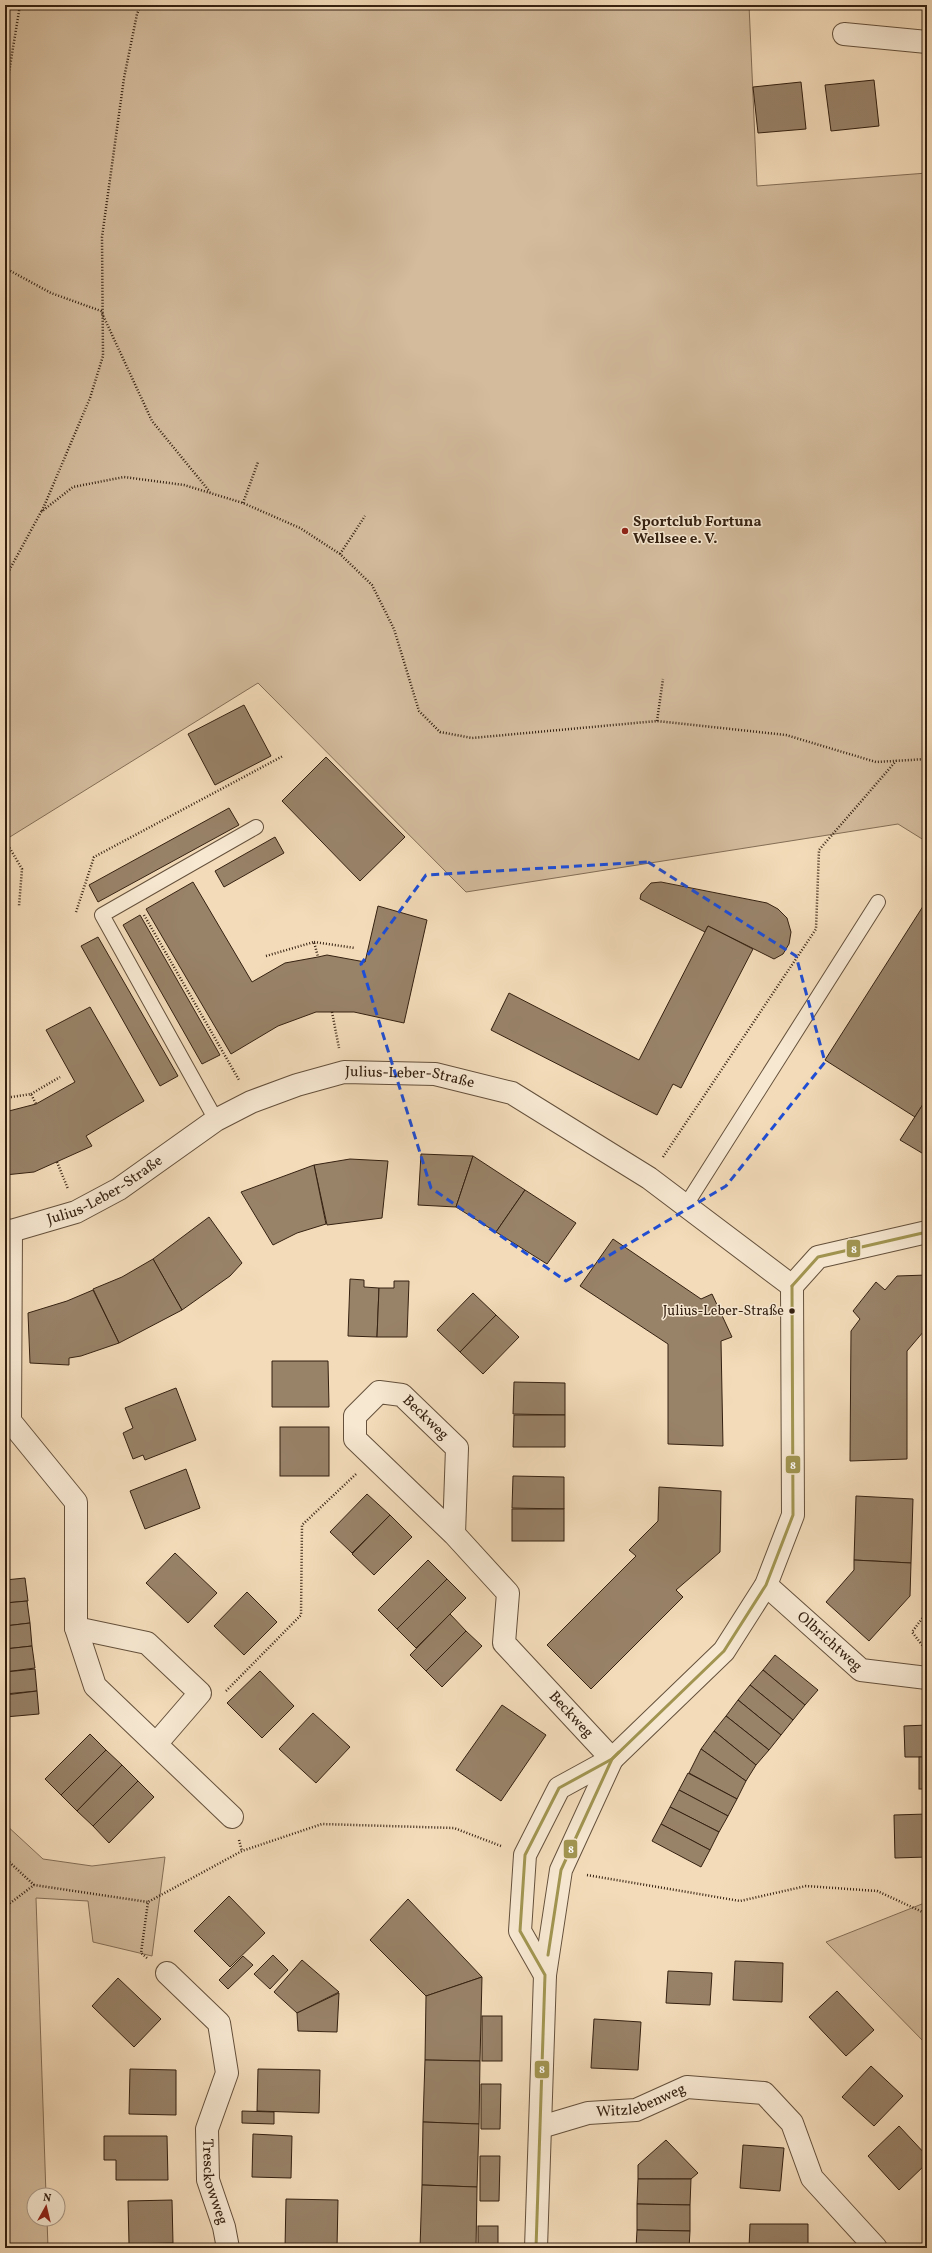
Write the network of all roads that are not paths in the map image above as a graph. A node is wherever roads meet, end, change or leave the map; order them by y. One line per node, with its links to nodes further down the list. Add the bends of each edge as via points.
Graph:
1 (844, 34): 2 (street)
2 (927, 42)
3 (256, 827): 5 (lane, via 102,915)
4 (878, 902): 6 (lane)
5 (216, 1120): 6 (street, Julius-Leber-Straße, via 251,1102 297,1085 344,1072 435,1074 512,1093 649,1178); 7 (street, Julius-Leber-Straße, via 120,1189 76,1212)
6 (686, 1205): 9 (street, Julius-Leber-Straße)
7 (8, 1230): 12 (street, via 10,1420 76,1502)
8 (927, 1232): 9 (street, via 818,1257)
9 (792, 1286): 11 (street, via 793,1515)
10 (454, 1534): 10 (street, Beckweg, via 355,1439 355,1416 379,1392 402,1395 457,1448); 15 (street, Beckweg, via 508,1593 504,1643)
11 (766, 1586): 13 (street, Olbrichtweg, via 861,1670); 15 (street, via 724,1651)
12 (76, 1628): 14 (street, via 95,1686); 14 (street, via 147,1643 200,1693)
13 (926, 1677)
14 (156, 1744): 16 (street)
15 (612, 1759): 18 (street, via 561,1870); 18 (street, via 559,1788 524,1856 520,1931)
16 (232, 1817)
17 (167, 1973): 20 (street, Tresckowweg, via 219,2023 226,2073 207,2129 208,2180 224,2227)
18 (545, 1975): 19 (street)
19 (541, 2127): 21 (street); 22 (street, Witzlebenweg, via 588,2113 636,2110 687,2087 764,2093 792,2123 812,2178)
20 (228, 2248)
21 (536, 2248)
22 (876, 2248)

